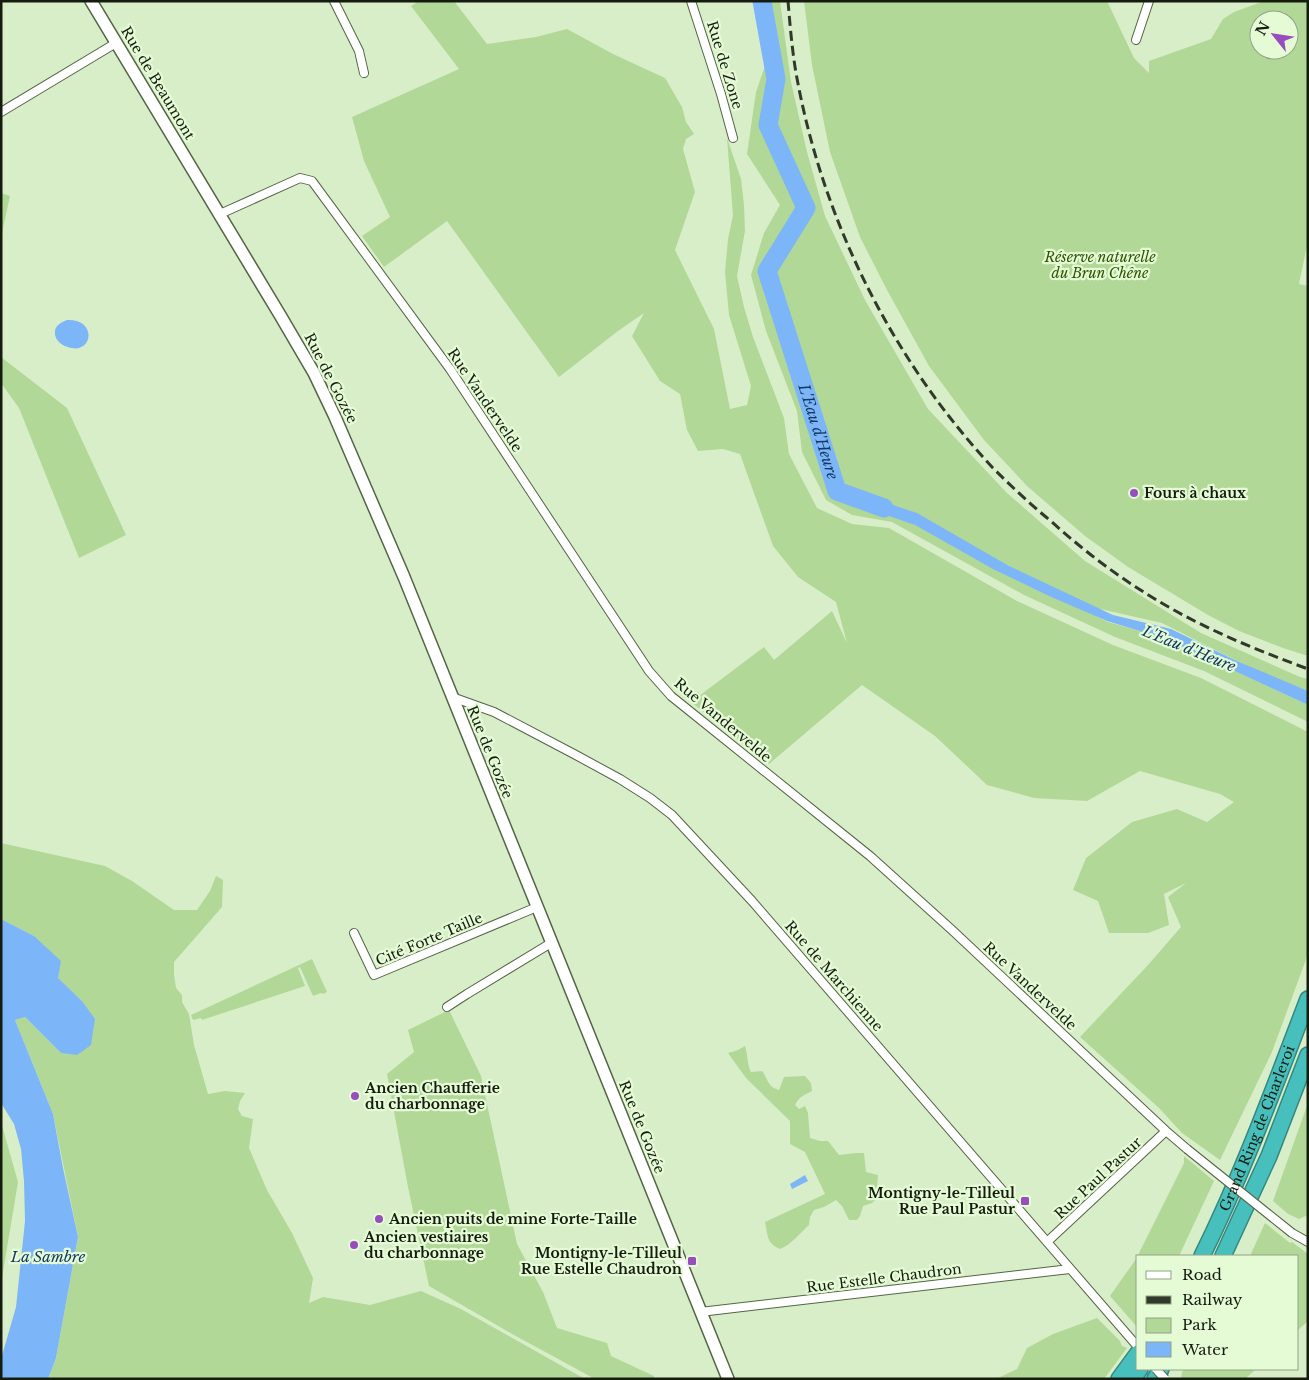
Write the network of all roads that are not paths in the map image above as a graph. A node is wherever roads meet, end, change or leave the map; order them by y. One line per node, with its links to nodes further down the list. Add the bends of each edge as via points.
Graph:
1 (91, 1): 6 (main road, Rue de Beaumont)
2 (334, 1): 7 (street, via 359,51)
3 (691, 1): 9 (street, Rue de Zone)
4 (1149, 1): 5 (street)
5 (1136, 40)
6 (116, 43): 8 (street); 10 (main road, Rue de Beaumont)
7 (364, 73)
8 (1, 112)
9 (733, 138)
10 (184, 155): 11 (main road, Rue de Gozée)
11 (220, 214): 12 (main road, Rue de Gozée, via 290,331 335,417); 19 (street, Rue Vandervelde, via 300,178 312,181 450,369 649,671 677,700 870,856)
12 (452, 697): 13 (main road, Rue de Gozée); 20 (street, Rue de Marchienne, via 494,712 574,754 650,798 672,815 752,901)
13 (537, 907): 14 (street, Cité Forte Taille, via 374,975); 15 (main road, Rue de Gozée)
14 (354, 933)
15 (551, 943): 17 (street); 25 (main road, Rue de Gozée)
16 (1308, 999): 22 (highway, Grand Ring de Charleroi, via 1250,1148)
17 (447, 1007)
18 (1308, 1055): 23 (highway, Grand Ring de Charleroi, via 1269,1156)
19 (1166, 1131): 20 (street, Rue Paul Pastur); 21 (street, Rue Vandervelde, bridge, via 1292,1233)
20 (1047, 1242): 24 (street, Rue de Marchienne)
21 (1308, 1242)
22 (1203, 1255)
23 (1223, 1255)
24 (1070, 1269): 25 (street, Rue Estelle Chaudron); 26 (street, Rue de Marchienne)
25 (700, 1312): 28 (main road, Rue de Gozée)
26 (1136, 1345)
27 (1136, 1355): 29 (highway)
28 (728, 1379)
29 (1119, 1379)

